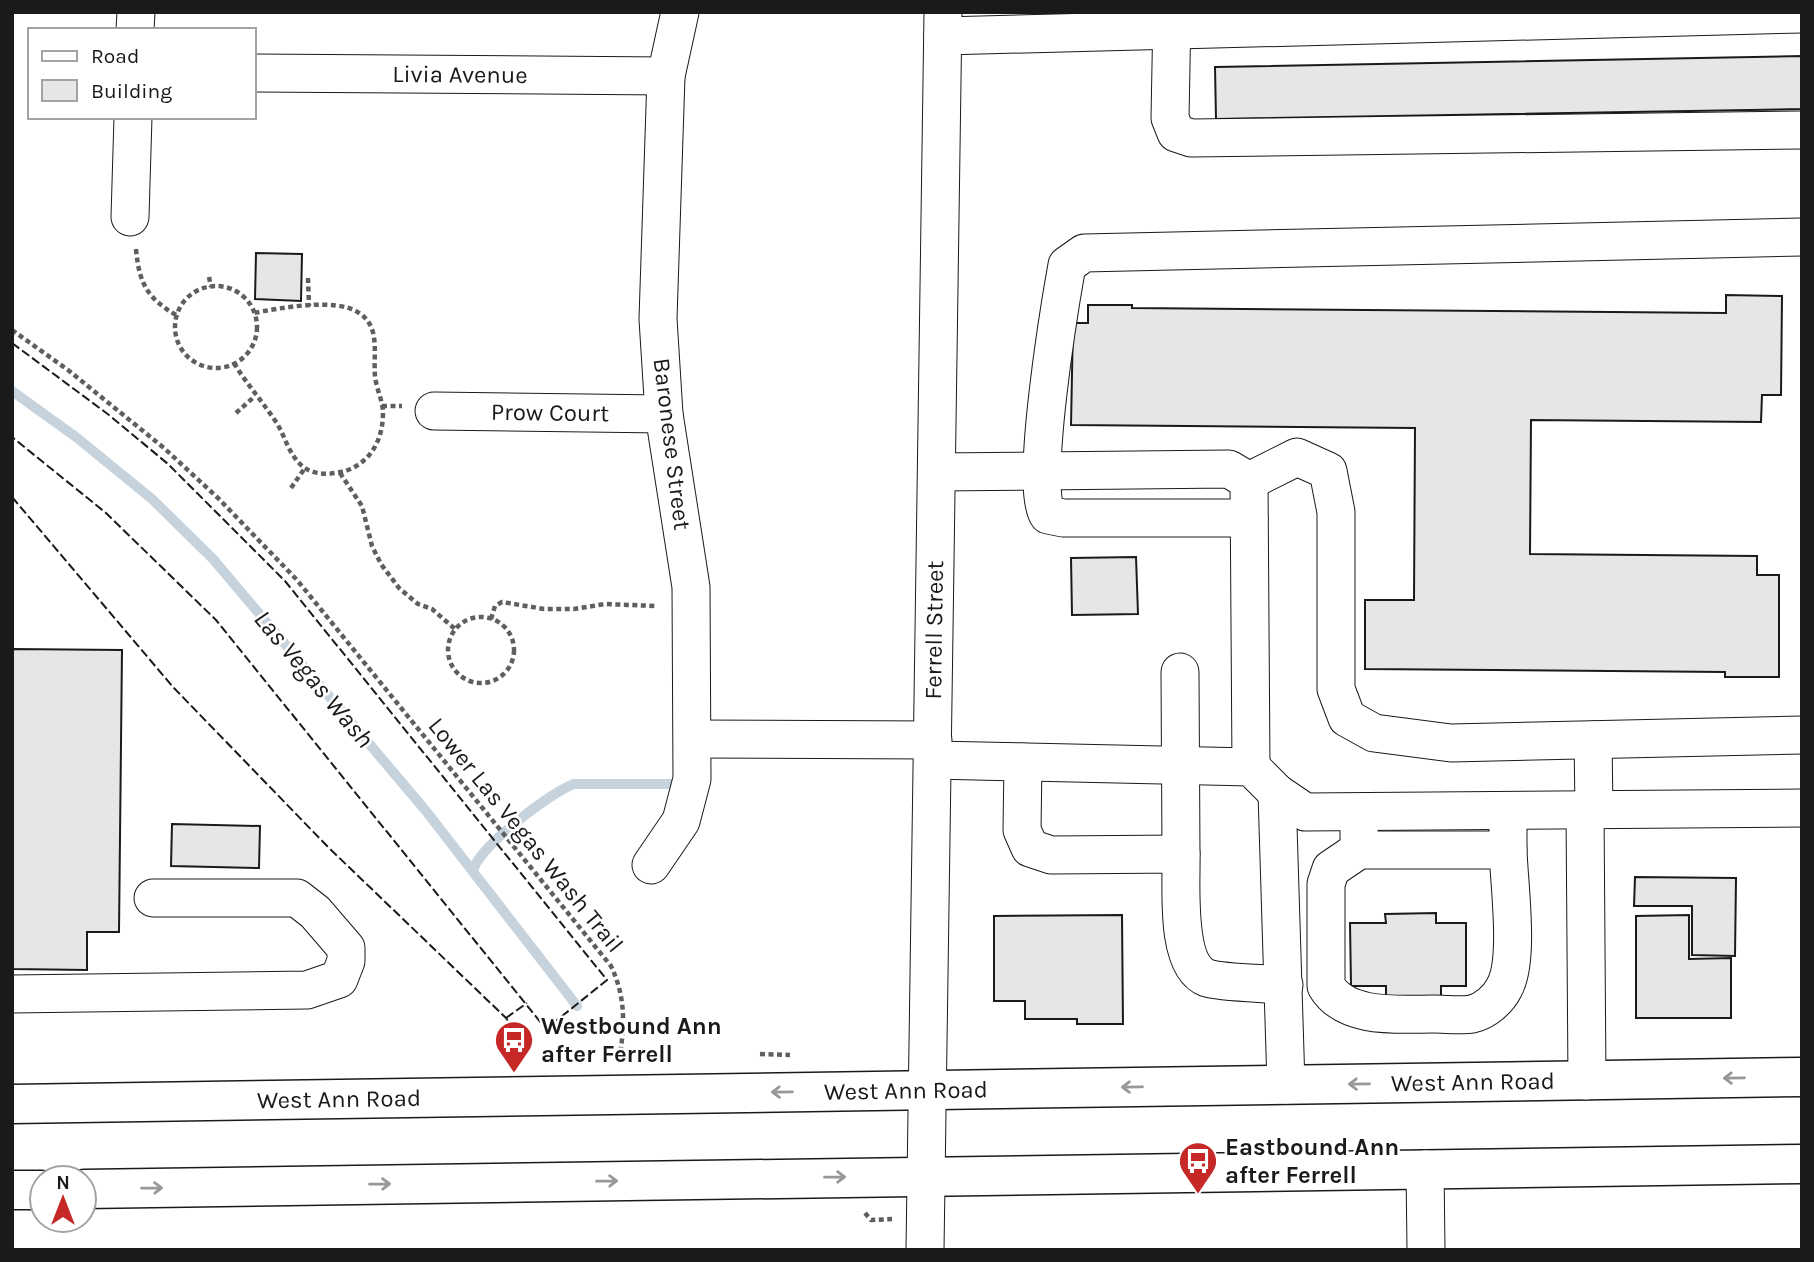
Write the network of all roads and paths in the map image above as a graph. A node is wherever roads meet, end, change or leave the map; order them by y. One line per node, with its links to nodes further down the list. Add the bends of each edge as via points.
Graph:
1 (680, 12): 6 (street, Baronese Street)
2 (1802, 14): 3 (street)
3 (1173, 22): 4 (street); 8 (street, via 1170,118 1176,134 1191,138)
4 (943, 24): 26 (street, Ferrell Street)
5 (256, 73): 6 (street, Livia Avenue)
6 (666, 76): 22 (street, Baronese Street, via 658,319)
7 (133, 119): 9 (street)
8 (1802, 130)
9 (132, 228): 16 (path, via 145,290 156,304)
10 (1802, 237): 24 (street, via 1084,253 1067,265)
11 (209, 277): 13 (path)
12 (308, 278): 14 (path)
13 (211, 286): 15 (path, via 234,290); 16 (path, via 184,300)
14 (309, 306): 15 (path); 25 (path, via 351,308 369,322 374,335 376,386 383,411 380,435 373,452 360,464)
15 (254, 313): 18 (path, via 256,335 251,348)
16 (176, 315): 18 (path, via 172,328 192,360 218,368)
17 (12, 330): 55 (path, Lower Las Vegas Wash Trail, via 164,448 227,507 314,601 611,966 622,989 624,1021)
18 (234, 363): 19 (path)
19 (255, 396): 21 (path); 23 (path)
20 (435, 411): 22 (street, Prow Court)
21 (236, 413)
22 (664, 414): 30 (street, Baronese Street)
23 (305, 468): 25 (path); 28 (path)
24 (1042, 471): 26 (street); 27 (street, via 1228,469); 29 (street, via 1043,509 1048,515)
25 (340, 472): 32 (path, via 362,506 381,564 399,588)
26 (937, 472): 37 (street, Ferrell Street)
27 (1249, 481): 29 (street); 36 (street, via 1297,457 1328,471 1336,512 1336,689 1347,718 1374,733 1451,743)
28 (291, 488)
29 (1249, 518): 40 (street)
30 (691, 607): 31 (path, via 605,604 544,610 502,602 495,606); 35 (street, Baronese Street)
31 (491, 619): 32 (path, via 472,618); 32 (path, via 509,633 514,652 506,671 486,682 475,682 456,671 448,650)
32 (455, 629)
33 (1180, 672): 39 (street)
34 (1802, 735): 36 (street)
35 (693, 739): 37 (street); 49 (street, Baronese Street, via 692,779 681,821)
36 (1594, 740): 43 (street)
37 (933, 750): 38 (street); 59 (street, Ferrell Street)
38 (1023, 762): 39 (street); 48 (street, via 1022,830 1030,848 1051,855)
39 (1178, 765): 40 (street); 48 (street)
40 (1251, 767): 41 (street)
41 (1278, 793): 45 (street, via 1305,812); 51 (street)
42 (1802, 808): 43 (street)
43 (1590, 809): 44 (street); 57 (street)
44 (1507, 810): 45 (street); 47 (street)
45 (1360, 811): 46 (street)
46 (1359, 850): 47 (street); 47 (street, via 1331,869 1326,884 1326,986 1343,1003 1391,1014 1472,1014 1493,1003 1504,988 1512,969)
47 (1508, 850)
48 (1181, 854): 51 (street, via 1184,944 1194,967 1207,978)
49 (650, 866)
50 (153, 898): 52 (street, via 297,898 346,948 346,961 339,979 307,990)
51 (1283, 985): 58 (street)
52 (12, 994)
53 (749, 1055): 54 (path)
54 (795, 1056)
55 (618, 1068)
56 (1802, 1077): 57 (main road, West Ann Road, one-way to 57)
57 (1587, 1081): 58 (main road, West Ann Road, one-way to 58)
58 (1286, 1085): 59 (main road, West Ann Road, one-way to 59)
59 (927, 1089): 60 (main road, West Ann Road, one-way to 60); 63 (street, Ferrell Street)
60 (12, 1104)
61 (1802, 1164): 62 (main road)
62 (1424, 1170): 63 (main road); 67 (street)
63 (926, 1175): 64 (main road); 66 (street, Ferrell Street)
64 (866, 1177): 65 (main road, one-way to 64); 66 (path, via 864,1213 871,1220)
65 (98, 1189)
66 (925, 1234)
67 (1426, 1250)

